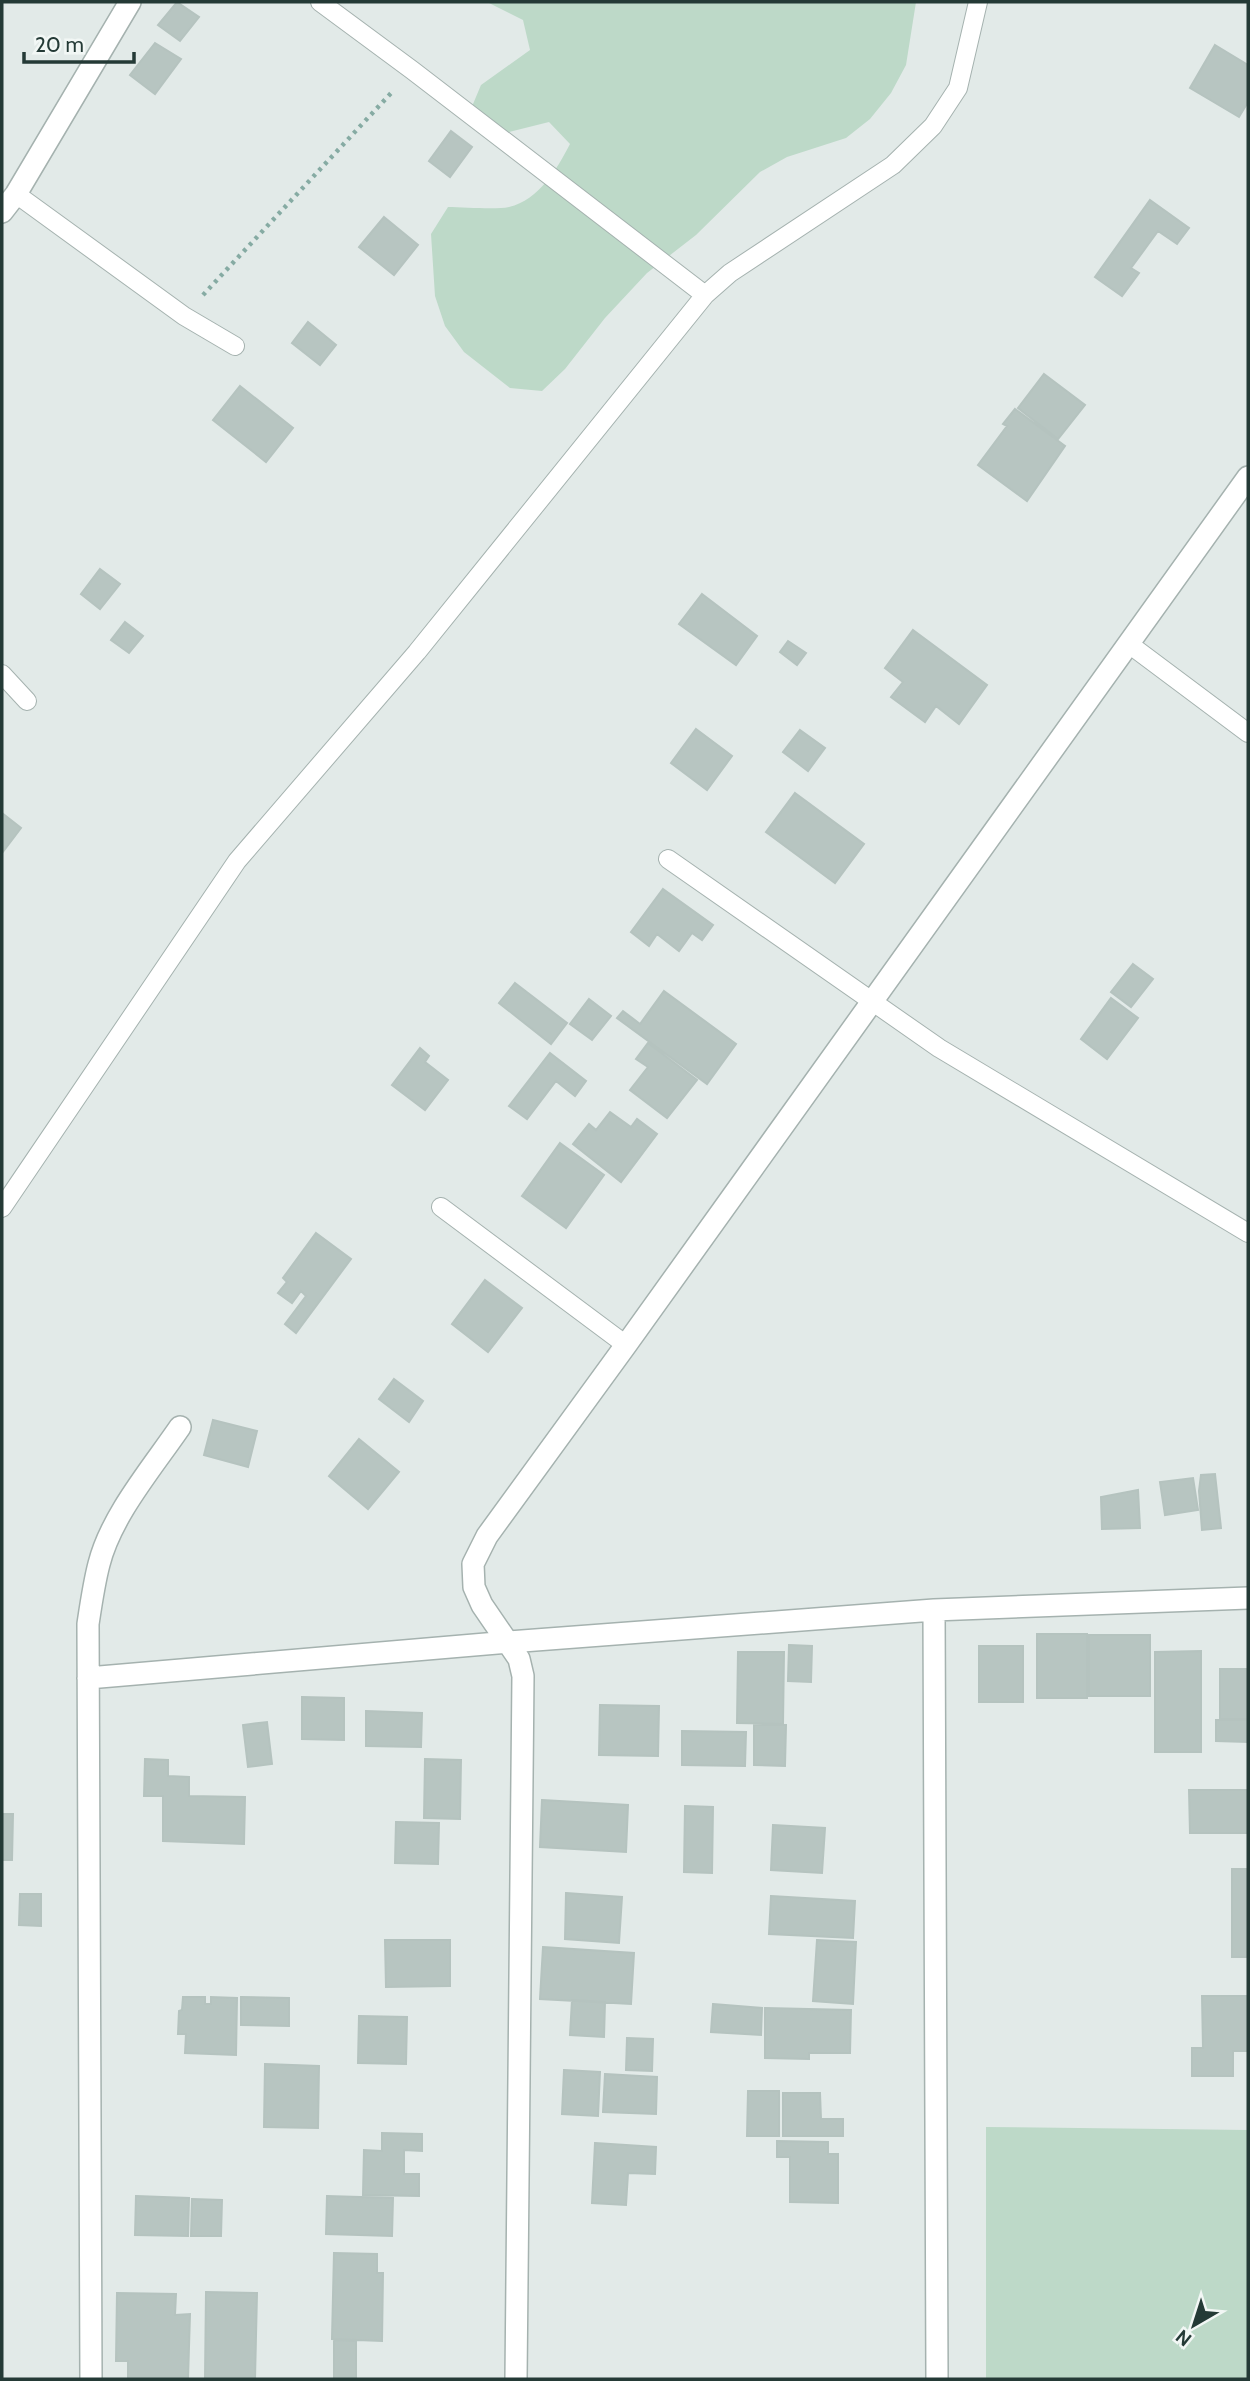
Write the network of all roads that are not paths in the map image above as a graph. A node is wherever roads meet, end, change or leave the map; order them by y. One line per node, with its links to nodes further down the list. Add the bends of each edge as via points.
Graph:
1 (130, 2): 4 (street)
2 (320, 2): 6 (lane)
3 (978, 2): 6 (lane, via 958,88 933,126 893,165 730,273)
4 (16, 194): 5 (street); 7 (lane, via 184,316)
5 (2, 212)
6 (705, 295): 15 (lane, via 416,652 237,861)
7 (235, 346)
8 (1248, 477): 9 (street)
9 (1129, 644): 12 (lane); 14 (street)
10 (2, 674): 11 (lane)
11 (27, 701)
12 (1248, 733)
13 (668, 859): 14 (lane)
14 (872, 1002): 17 (lane, via 939,1048); 18 (street)
15 (2, 1208)
16 (440, 1208): 18 (lane)
17 (1248, 1233)
18 (626, 1345): 22 (street, via 487,1536 473,1564 474,1587 482,1605)
19 (180, 1427): 23 (street, via 135,1492 99,1562 88,1623)
20 (1248, 1598): 21 (street)
21 (933, 1610): 22 (street); 26 (street)
22 (509, 1642): 23 (street); 25 (street, via 523,1676)
23 (88, 1678): 24 (street)
24 (91, 2379)
25 (516, 2379)
26 (937, 2379)

